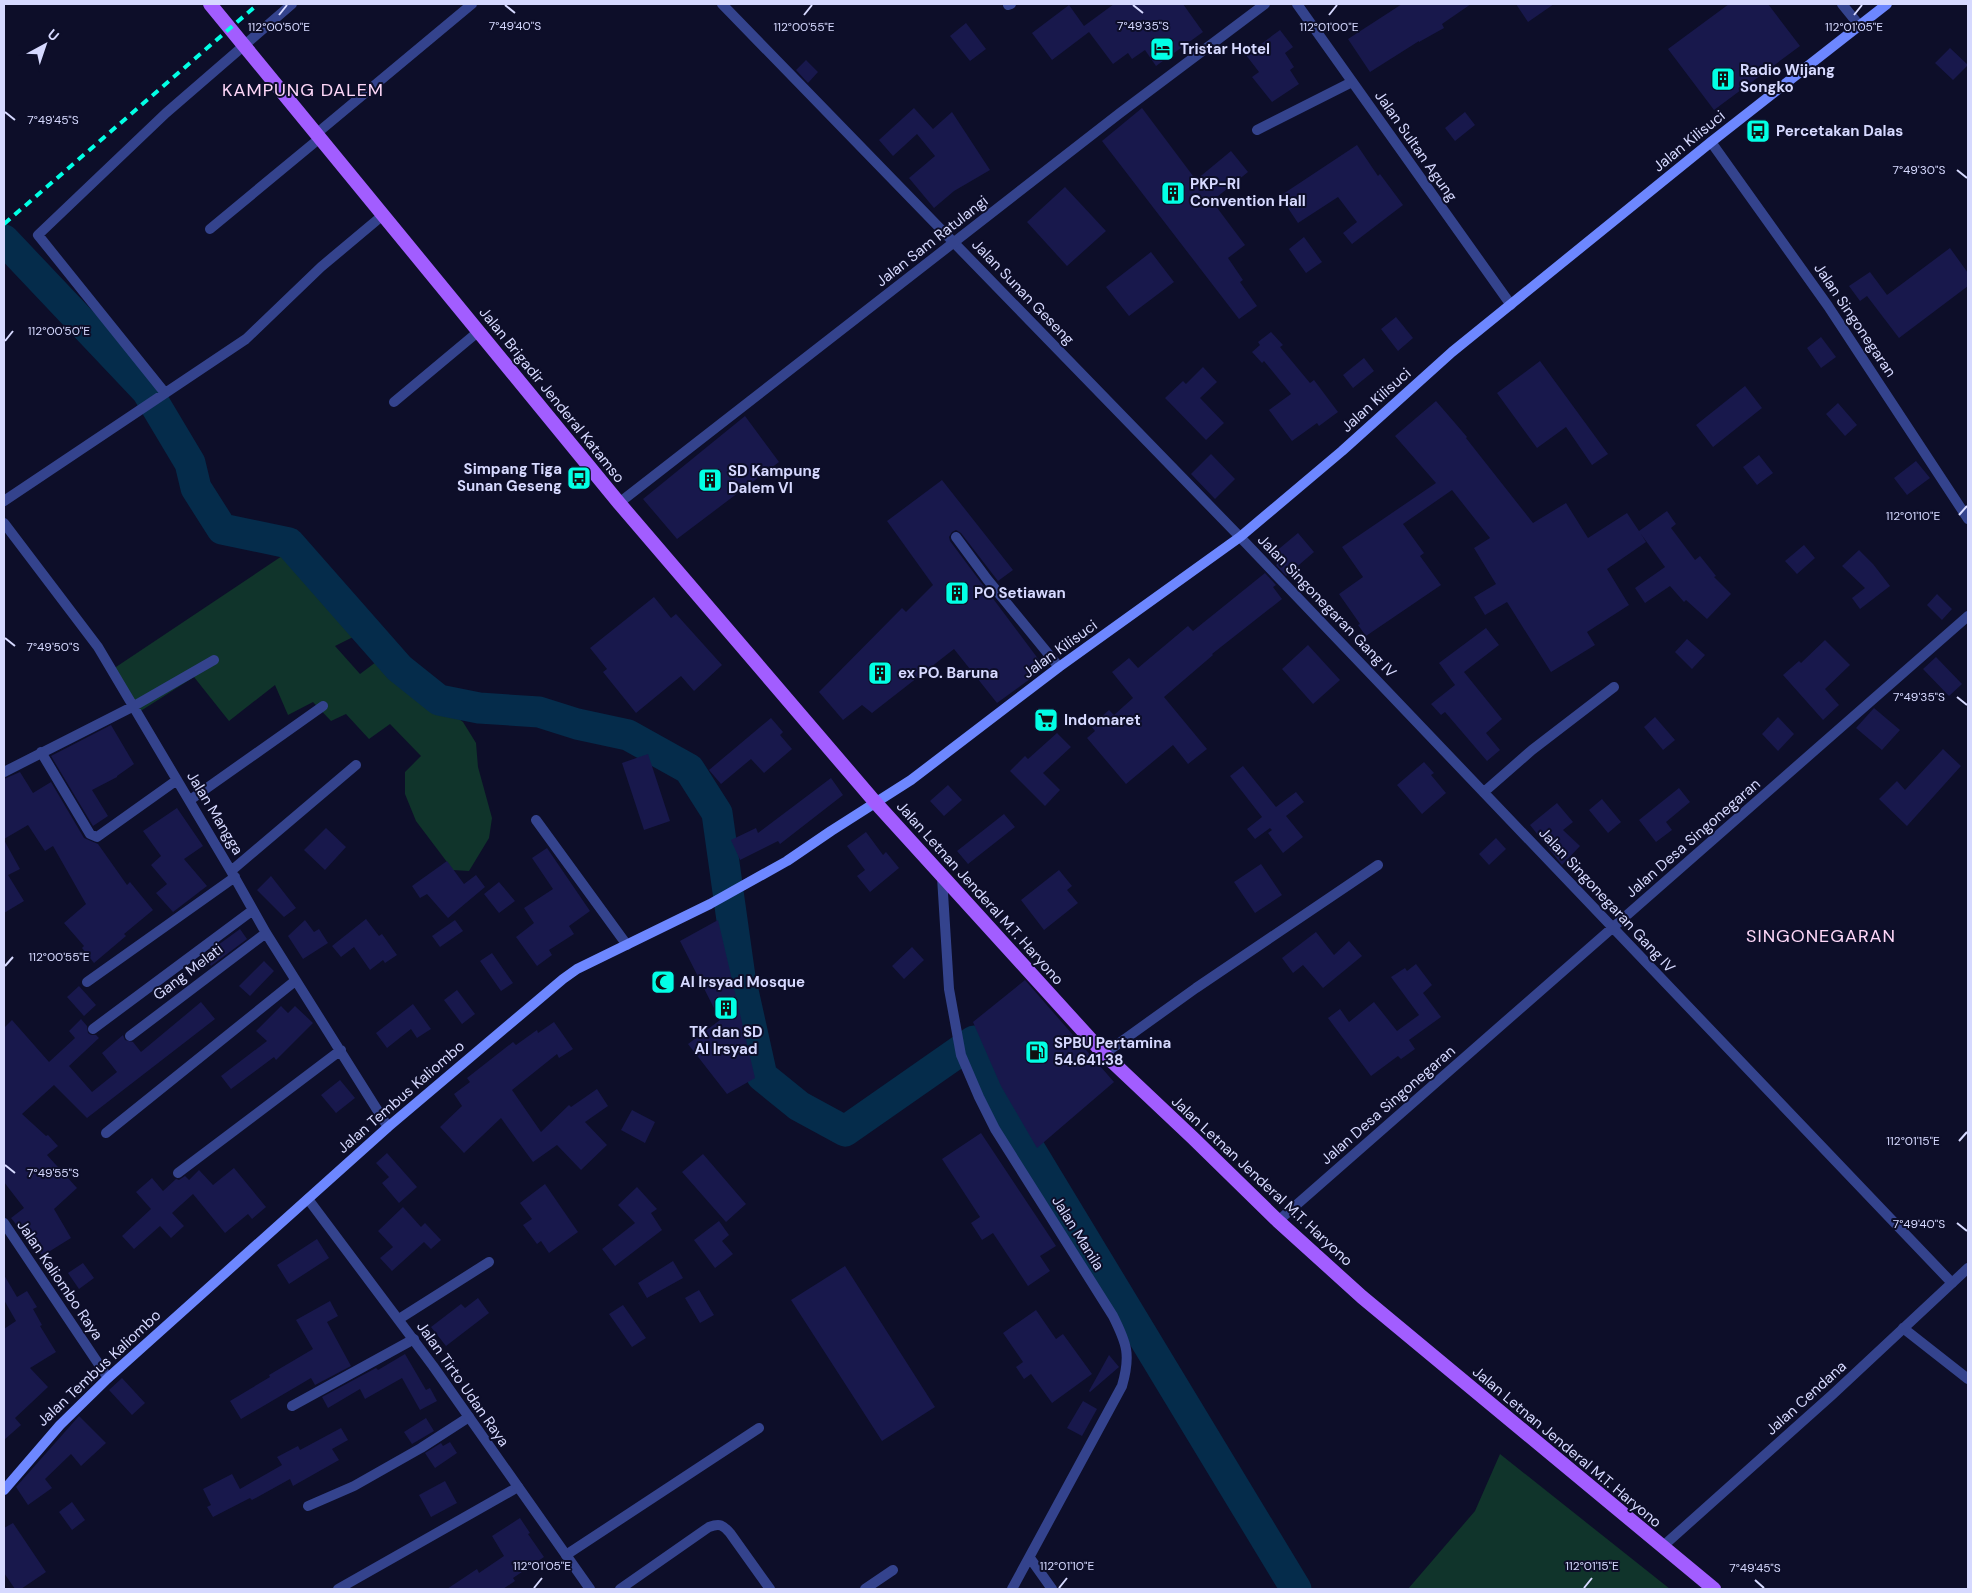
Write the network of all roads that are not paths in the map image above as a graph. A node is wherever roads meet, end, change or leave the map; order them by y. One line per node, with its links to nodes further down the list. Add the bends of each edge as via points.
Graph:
1 (210, 4): 10 (main road, Jalan Brigadir Jenderal Katamso)
2 (292, 4): 10 (street)
3 (472, 4): 13 (street)
4 (722, 4): 17 (street, Jalan Sunan Geseng)
5 (1265, 4): 17 (street, Jalan Sam Ratulangi)
6 (1297, 4): 11 (street, Jalan Sultan Agung)
7 (1842, 4): 9 (street)
8 (1886, 4): 9 (main road, Jalan Kilisuci)
9 (1859, 25): 14 (main road, Jalan Kilisuci)
10 (244, 45): 13 (main road, Jalan Brigadir Jenderal Katamso); 20 (street, via 166,113 38,235)
11 (1352, 82): 12 (street); 18 (street, Jalan Sultan Agung)
12 (1257, 130)
13 (318, 136): 15 (main road, Jalan Brigadir Jenderal Katamso); 16 (street)
14 (1711, 142): 18 (main road, Jalan Kilisuci); 24 (street, Jalan Singonegaran, via 1832,312)
15 (383, 215): 19 (main road, Jalan Brigadir Jenderal Katamso); 20 (street, via 320,267 246,340)
16 (210, 229)
17 (954, 242): 23 (street, Jalan Sam Ratulangi); 27 (street, Jalan Sunan Geseng)
18 (1510, 306): 27 (main road, Jalan Kilisuci, via 1452,352)
19 (479, 331): 21 (street); 23 (main road, Jalan Brigadir Jenderal Katamso)
20 (168, 391): 22 (street)
21 (394, 402)
22 (4, 501)
23 (619, 503): 40 (main road, Jalan Brigadir Jenderal Katamso)
24 (1968, 519)
25 (4, 523): 32 (street, Jalan Mangga, via 98,647)
26 (956, 537): 30 (street)
27 (1240, 537): 30 (main road, Jalan Kilisuci); 38 (street, Jalan Singonegaran Gang IV)
28 (1968, 616): 46 (street, Jalan Desa Singonegaran)
29 (214, 660): 32 (street)
30 (1059, 667): 40 (main road, Jalan Kilisuci, via 911,780)
31 (1614, 687): 38 (street, via 1532,750)
32 (134, 706): 34 (street); 37 (street, Jalan Mangga)
33 (322, 706): 39 (street)
34 (41, 752): 36 (street); 37 (street, via 94,837)
35 (356, 765): 43 (street)
36 (4, 772)
37 (177, 780): 39 (street, Jalan Mangga)
38 (1484, 792): 46 (street, Jalan Singonegaran Gang IV)
39 (190, 800): 43 (street, Jalan Mangga)
40 (875, 802): 44 (main road, Jalan Letnan Jenderal M.T. Haryono); 48 (main road, Jalan Tembus Kaliombo, via 787,862)
41 (536, 820): 48 (street)
42 (1378, 865): 54 (street)
43 (233, 874): 45 (street, Jalan Mangga); 50 (street)
44 (942, 877): 54 (main road, Jalan Letnan Jenderal M.T. Haryono); 77 (street, Jalan Manila, via 949,989 960,1050 995,1129 1113,1316 1128,1353 1122,1386)
45 (253, 910): 47 (street, Jalan Mangga); 51 (street)
46 (1613, 929): 59 (street, Jalan Desa Singonegaran); 63 (street, Jalan Singonegaran Gang IV)
47 (266, 932): 49 (street, Jalan Mangga); 52 (street, Gang Melati)
48 (627, 945): 55 (main road, Jalan Tembus Kaliombo, via 563,979)
49 (295, 981): 53 (street, Jalan Mangga); 56 (street)
50 (87, 982)
51 (92, 1029)
52 (130, 1036)
53 (340, 1050): 55 (street, Jalan Mangga); 57 (street)
54 (1104, 1054): 59 (main road, Jalan Letnan Jenderal M.T. Haryono)
55 (388, 1127): 58 (main road, Jalan Tembus Kaliombo)
56 (106, 1133)
57 (178, 1173)
58 (308, 1198): 64 (street, Jalan Tirto Udan Raya); 67 (main road, Jalan Tembus Kaliombo)
59 (1278, 1221): 75 (main road, Jalan Letnan Jenderal M.T. Haryono, via 1362,1296)
60 (4, 1223): 67 (street, Jalan Kaliombo Raya)
61 (489, 1262): 64 (street)
62 (1968, 1268): 63 (street, Jalan Cendana)
63 (1952, 1283): 65 (street, Jalan Cendana)
64 (399, 1319): 66 (street, Jalan Tirto Udan Raya)
65 (1904, 1328): 68 (street); 75 (street, Jalan Cendana)
66 (414, 1339): 69 (street); 70 (street, Jalan Tirto Udan Raya)
67 (108, 1378): 73 (main road, Jalan Tembus Kaliombo, via 60,1425)
68 (1968, 1379)
69 (292, 1406)
70 (469, 1417): 72 (street, Jalan Tirto Udan Raya); 74 (street, via 354,1486)
71 (759, 1428): 76 (street)
72 (518, 1487): 76 (street, Jalan Tirto Udan Raya); 79 (street)
73 (4, 1490)
74 (308, 1506)
75 (1662, 1547): 86 (main road, Jalan Letnan Jenderal M.T. Haryono)
76 (566, 1555): 80 (street, Jalan Tirto Udan Raya)
77 (1030, 1558): 84 (street, Jalan Manila); 85 (street)
78 (892, 1570): 83 (street)
79 (338, 1589)
80 (590, 1589)
81 (620, 1589): 82 (street, via 709,1526 718,1524 730,1533)
82 (770, 1589)
83 (865, 1589)
84 (1012, 1589)
85 (1052, 1589)
86 (1714, 1589)

